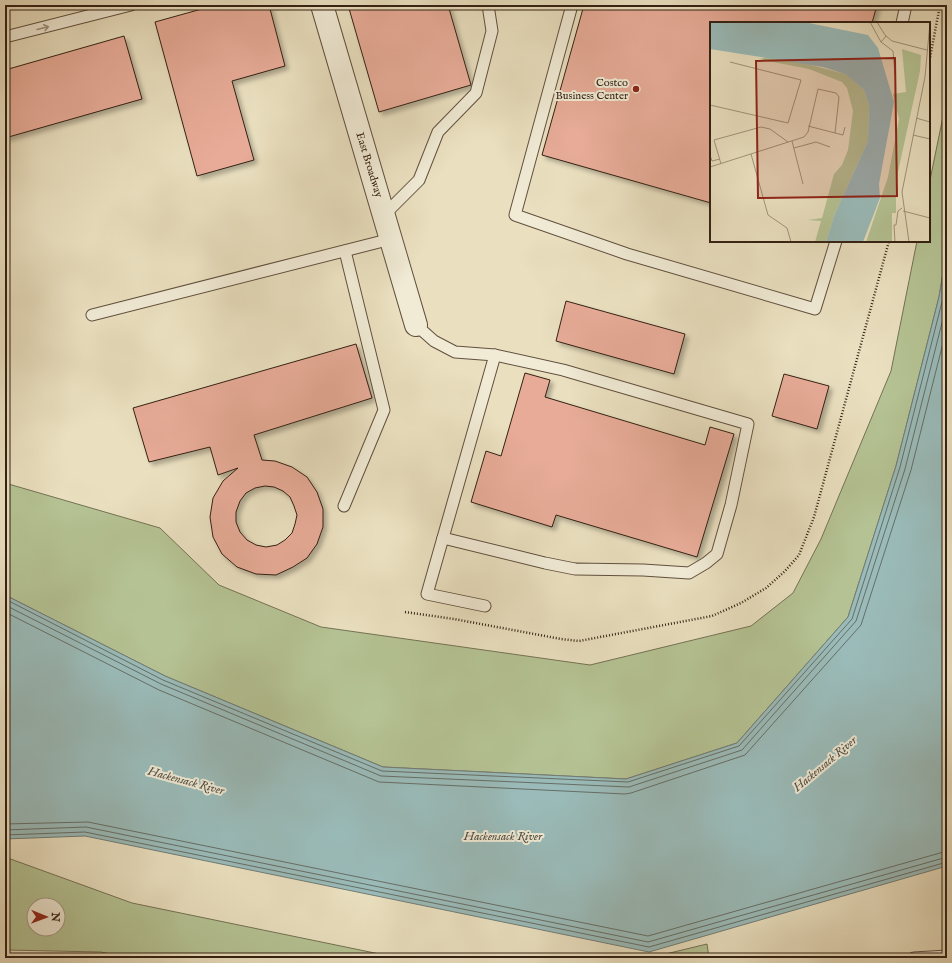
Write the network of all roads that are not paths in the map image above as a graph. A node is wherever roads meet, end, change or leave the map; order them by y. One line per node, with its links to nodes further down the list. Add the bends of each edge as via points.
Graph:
1 (131, 5): 7 (lane, one-way to 1)
2 (322, 5): 8 (street, East Broadway)
3 (488, 5): 8 (lane, via 492,30 476,93 438,132 419,180)
4 (572, 5): 10 (lane, via 515,215 627,254 815,309)
5 (906, 5): 6 (lane)
6 (902, 22)
7 (5, 37)
8 (384, 215): 9 (street, East Broadway)
9 (391, 239): 11 (lane); 13 (street, East Broadway)
10 (836, 242)
11 (346, 251): 12 (lane); 15 (lane, via 384,410)
12 (92, 315)
13 (416, 325): 14 (lane, via 434,341 455,352)
14 (495, 355): 16 (lane); 16 (lane, via 563,370 748,424 731,505 717,554 689,573 575,569)
15 (344, 506)
16 (443, 538): 17 (lane, via 427,594)
17 (486, 606)
18 (947, 956): 19 (lane)
19 (914, 958)

